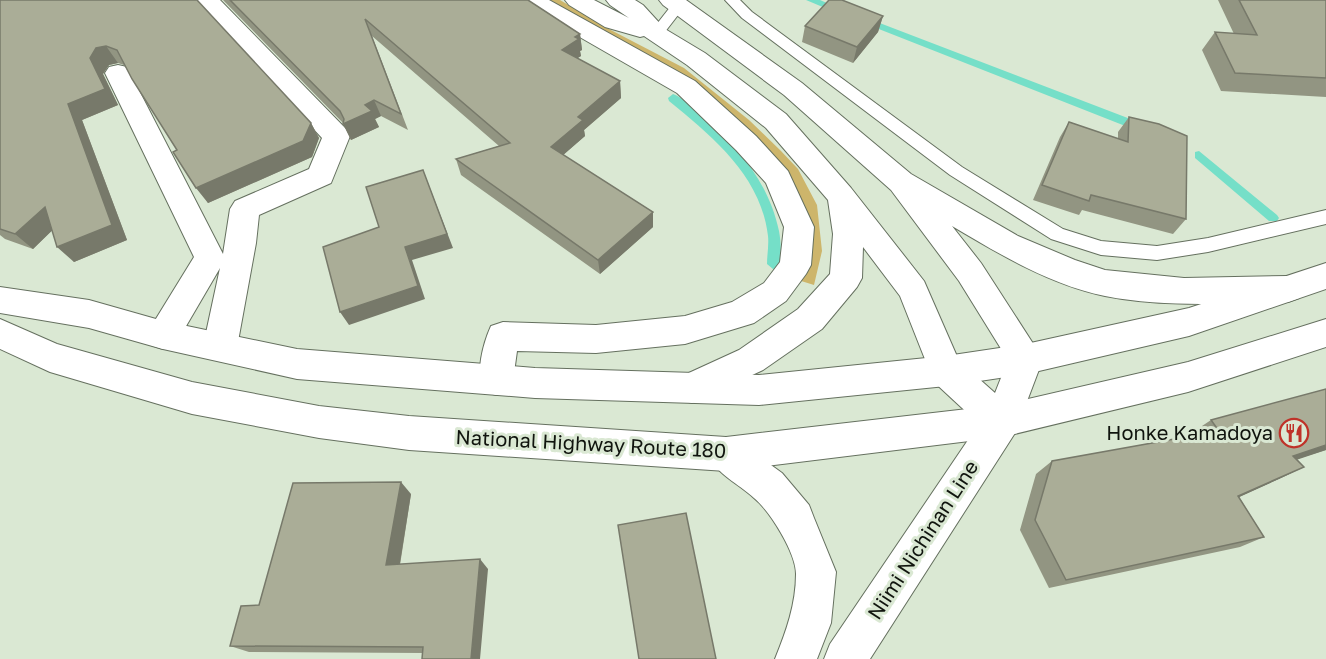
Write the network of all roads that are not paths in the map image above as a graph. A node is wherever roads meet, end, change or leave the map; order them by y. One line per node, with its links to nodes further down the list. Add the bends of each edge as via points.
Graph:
1 (207, 0): 18 (main road, via 336,136 321,176 245,209)
2 (532, 0): 21 (main road, via 686,87 778,178 799,227 795,265 775,292 742,313 685,330 596,339 503,336)
3 (578, 0): 7 (main road, via 614,22)
4 (618, 0): 7 (main road, via 635,10)
5 (732, 0): 11 (lane, via 956,171 1057,234 1101,248 1157,253)
6 (673, 2): 7 (lane); 9 (main road, via 793,89)
7 (656, 34): 10 (main road, via 696,59 776,121)
8 (118, 73): 17 (main road, via 210,258)
9 (902, 182): 13 (main road, via 1007,244 1105,283 1184,291); 19 (main road, via 970,272)
10 (841, 196): 20 (main road, via 913,290); 22 (main road, via 848,234 846,278 810,319 751,360)
11 (1326, 217)
12 (1326, 276): 13 (main road)
13 (1288, 289): 19 (main road, via 1189,322)
14 (0, 300): 17 (main road, via 89,314)
15 (0, 333): 24 (main road, National Highway Route 180, via 50,357 181,395 318,422 410,433)
16 (1326, 333): 23 (main road, National Highway Route 180, via 1188,377)
17 (163, 334): 18 (main road)
18 (220, 347): 21 (main road, via 297,364)
19 (1026, 359): 20 (main road); 23 (main road, Niimi Nichinan Line)
20 (946, 371): 22 (main road, via 759,390); 23 (main road)
21 (496, 380): 22 (main road)
22 (692, 388)
23 (1002, 421): 24 (main road, National Highway Route 180); 26 (main road, Niimi Nichinan Line)
24 (726, 454): 25 (main road, via 769,486 795,518 816,572 810,623)
25 (796, 659)
26 (845, 659)

